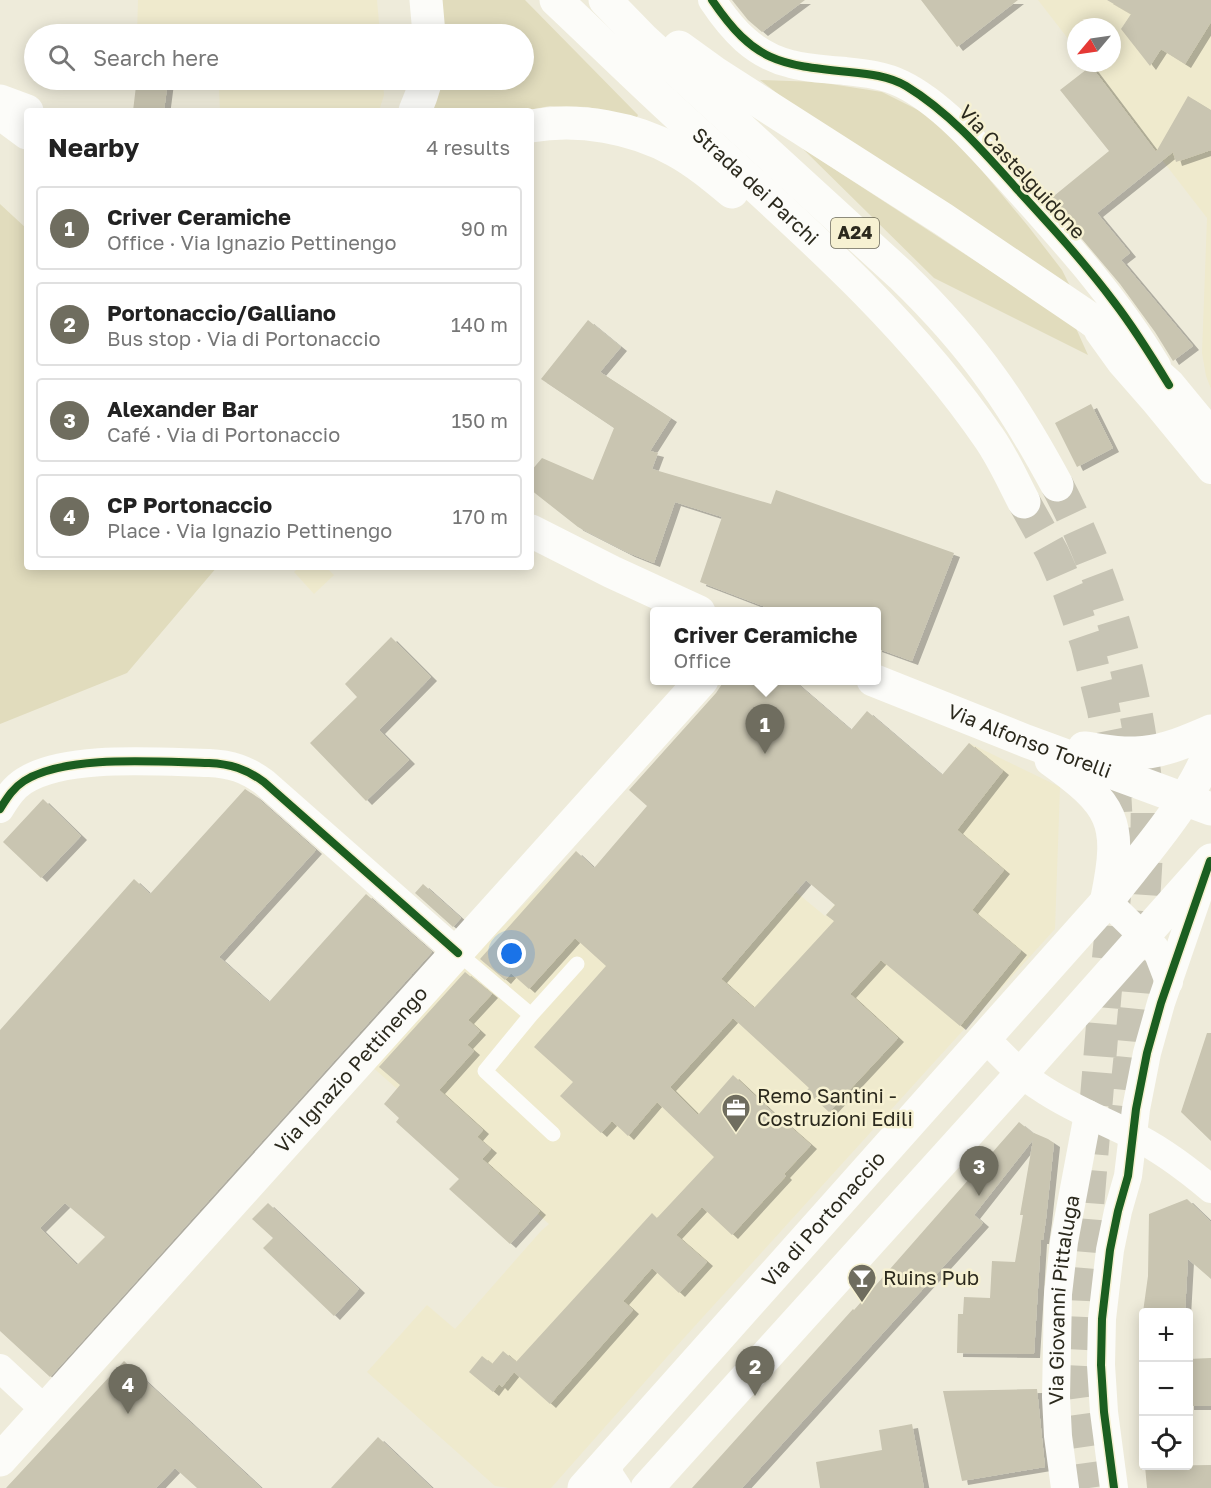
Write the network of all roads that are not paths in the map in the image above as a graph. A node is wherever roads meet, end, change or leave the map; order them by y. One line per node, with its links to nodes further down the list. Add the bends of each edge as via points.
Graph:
1 (426, 0): 5 (main road)
2 (556, 0): 14 (main road, Strada dei Parchi / A24)
3 (712, 0): 13 (street, Via Castelguidone, via 745,41 768,57 792,65 882,77 924,97 983,152)
4 (611, 6): 15 (main road, via 662,35); 19 (main road, Strada dei Parchi / A24, via 931,306 1000,390)
5 (428, 24)
6 (424, 90): 8 (main road)
7 (0, 102): 9 (main road)
8 (416, 108)
9 (24, 110)
10 (0, 113): 12 (main road)
11 (534, 126): 14 (main road, via 601,126 649,138 676,150)
12 (24, 131)
13 (1074, 252): 15 (street); 16 (street, Via Castelguidone, via 1131,325)
14 (882, 306): 20 (main road, Strada dei Parchi / A24, via 968,408)
15 (1092, 320): 16 (main road); 18 (street, via 1121,363)
16 (1169, 385): 17 (main road)
17 (1211, 436)
18 (1211, 470)
19 (1057, 485)
20 (1024, 502)
21 (534, 533): 23 (main road)
22 (534, 556): 24 (main road)
23 (688, 607)
24 (650, 612)
25 (881, 684): 28 (main road, Via Alfonso Torelli)
26 (698, 685): 35 (main road, Via Ignazio Pettinengo)
27 (1211, 731): 28 (main road, via 1165,749 1137,753)
28 (1026, 741): 30 (main road, Via Alfonso Torelli); 33 (main road, via 1103,805 1114,837)
29 (1211, 749): 30 (main road, Via di Portonaccio)
30 (1198, 804): 33 (main road, Via di Portonaccio)
31 (0, 809): 35 (street, via 24,781 73,765 222,763 249,771)
32 (1210, 861): 34 (main road); 37 (street, Via Giovanni Pittaluga)
33 (1107, 901): 34 (street); 39 (main road, Via di Portonaccio)
34 (1143, 936): 37 (street, via 1160,956); 40 (main road)
35 (458, 953): 38 (lane); 46 (main road, Via Ignazio Pettinengo)
36 (577, 964): 38 (lane)
37 (1169, 982): 43 (street, Via Giovanni Pittaluga, via 1147,1053)
38 (531, 1015): 42 (lane, via 484,1071)
39 (984, 1037): 40 (street); 48 (main road, Via di Portonaccio)
40 (1022, 1074): 41 (street); 50 (main road)
41 (1088, 1114): 43 (street); 51 (street, Via Giovanni Pittaluga, via 1058,1294 1056,1397)
42 (553, 1134)
43 (1133, 1136): 44 (street); 52 (street, Via Giovanni Pittaluga, via 1128,1176 1110,1250 1102,1319 1102,1391)
44 (1211, 1189)
45 (0, 1368): 46 (street)
46 (45, 1410): 47 (main road, Via Ignazio Pettinengo)
47 (0, 1460)
48 (612, 1475): 49 (main road, Via di Portonaccio)
49 (584, 1488)
50 (647, 1488)
51 (1065, 1488)
52 (1114, 1488)

